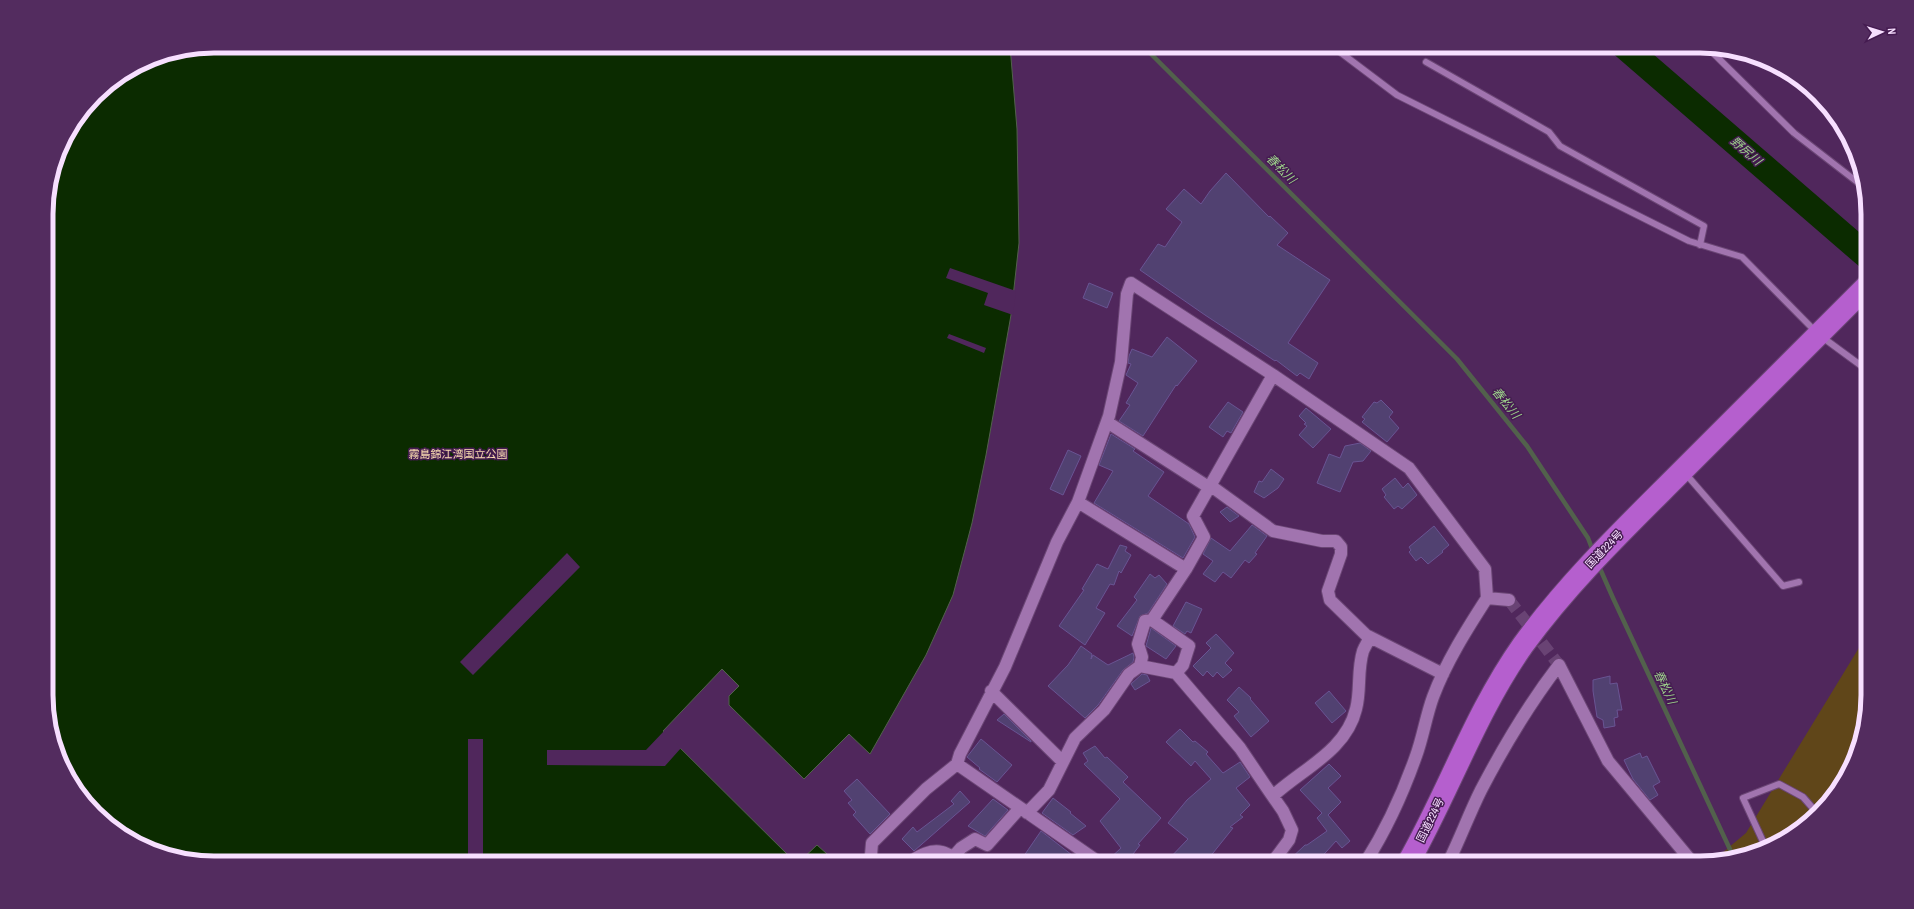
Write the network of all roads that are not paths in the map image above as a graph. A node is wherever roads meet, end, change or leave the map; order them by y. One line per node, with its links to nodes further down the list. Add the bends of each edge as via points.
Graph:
1 (1341, 53): 5 (lane, via 1397,94)
2 (1713, 53): 4 (lane, via 1794,133)
3 (1426, 62): 5 (lane, via 1549,132 1560,146 1704,226)
4 (1858, 183)
5 (1700, 245): 7 (lane, via 1742,257)
6 (1861, 292): 7 (highway, 国道224号)
7 (1818, 334): 8 (lane); 11 (highway, 国道224号)
8 (1861, 366)
9 (1273, 375): 10 (street, via 1131,283 1127,294 1121,362); 12 (street); 16 (street, via 1408,468 1485,569)
10 (1107, 422): 12 (street); 13 (street)
11 (1683, 470): 15 (lane, via 1783,586); 37 (highway, 国道224号, via 1580,574 1522,646 1490,695)
12 (1210, 487): 14 (street, via 1193,516 1204,537); 19 (street, via 1273,531 1336,542 1341,547 1341,554 1328,591 1330,600)
13 (1078, 502): 14 (street); 23 (street, via 1065,525 1005,667)
14 (1186, 569): 18 (street)
15 (1799, 582)
16 (1487, 598): 17 (street); 22 (street, via 1463,635)
17 (1509, 600)
18 (1152, 620): 20 (street, via 1146,621 1138,644 1142,657); 21 (street, via 1189,646 1183,665)
19 (1370, 637): 22 (street); 26 (street, via 1363,651 1357,708 1352,724 1342,740 1325,756)
20 (1140, 666): 21 (street); 24 (street, via 1129,674 1104,710 1075,738)
21 (1176, 673): 26 (street, via 1240,748)
22 (1443, 674): 36 (street, via 1433,697 1416,755 1394,810)
23 (991, 692): 24 (street); 25 (street)
24 (1063, 762): 28 (street, via 1049,790)
25 (956, 764): 28 (street); 30 (street, via 926,789 872,843)
26 (1273, 796): 35 (street, via 1292,830 1289,840)
27 (1814, 809): 29 (lane, via 1803,797 1779,784 1743,798)
28 (1023, 811): 32 (street, via 987,845 975,838); 34 (street)
29 (1764, 843)
30 (871, 856)
31 (920, 856): 33 (street, via 942,852)
32 (954, 856)
33 (954, 856)
34 (1090, 856)
35 (1277, 856)
36 (1370, 856)
37 (1412, 856)
38 (1451, 856): 39 (street, via 1504,748 1534,697 1558,665 1608,761)
39 (1688, 856)

